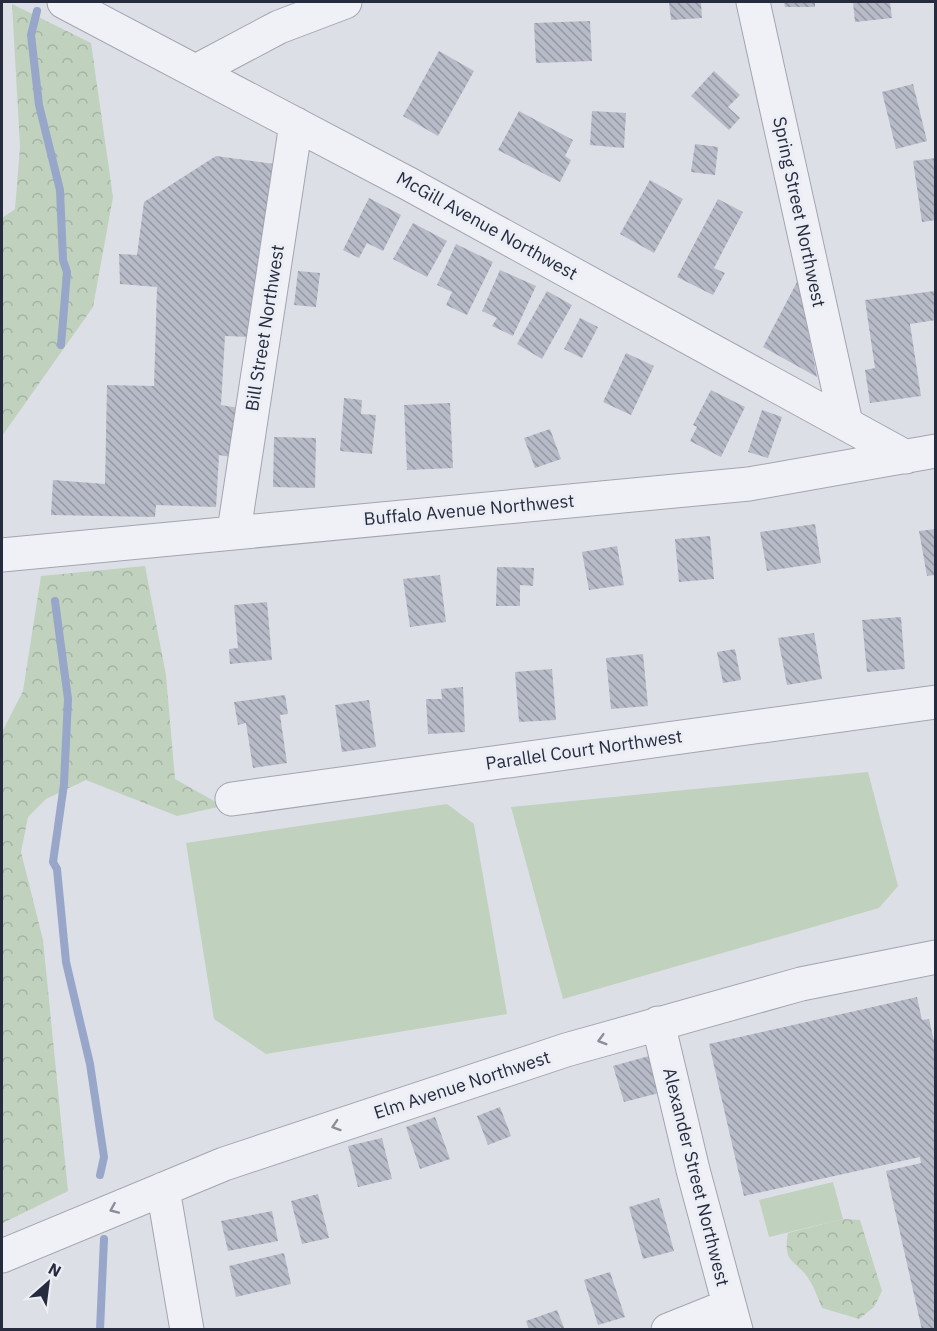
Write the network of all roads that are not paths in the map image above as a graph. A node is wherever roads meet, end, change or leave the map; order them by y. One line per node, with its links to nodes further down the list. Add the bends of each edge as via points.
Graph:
1 (345, 2): 4 (street, via 279,27)
2 (753, 2): 6 (street, Spring Street Northwest)
3 (77, 4): 4 (street, McGill Avenue Northwest)
4 (196, 71): 5 (street, McGill Avenue Northwest)
5 (296, 124): 6 (street, McGill Avenue Northwest); 8 (street, Bill Street Northwest)
6 (846, 423): 7 (street, McGill Avenue Northwest)
7 (921, 454): 8 (street, Buffalo Avenue Northwest, via 749,484)
8 (234, 531): 9 (street, Buffalo Avenue Northwest)
9 (2, 555)
10 (936, 702): 11 (street, Parallel Court Northwest)
11 (232, 799)
12 (936, 957): 13 (street, Elm Avenue Northwest, via 801,984)
13 (658, 1023): 14 (street, Elm Avenue Northwest, one-way to 14, via 235,1160); 16 (street, Alexander Street Northwest)
14 (163, 1189): 15 (street, Elm Avenue Northwest, one-way to 15); 17 (street)
15 (2, 1256)
16 (732, 1318): 18 (street)
17 (187, 1329)
18 (668, 1329)

